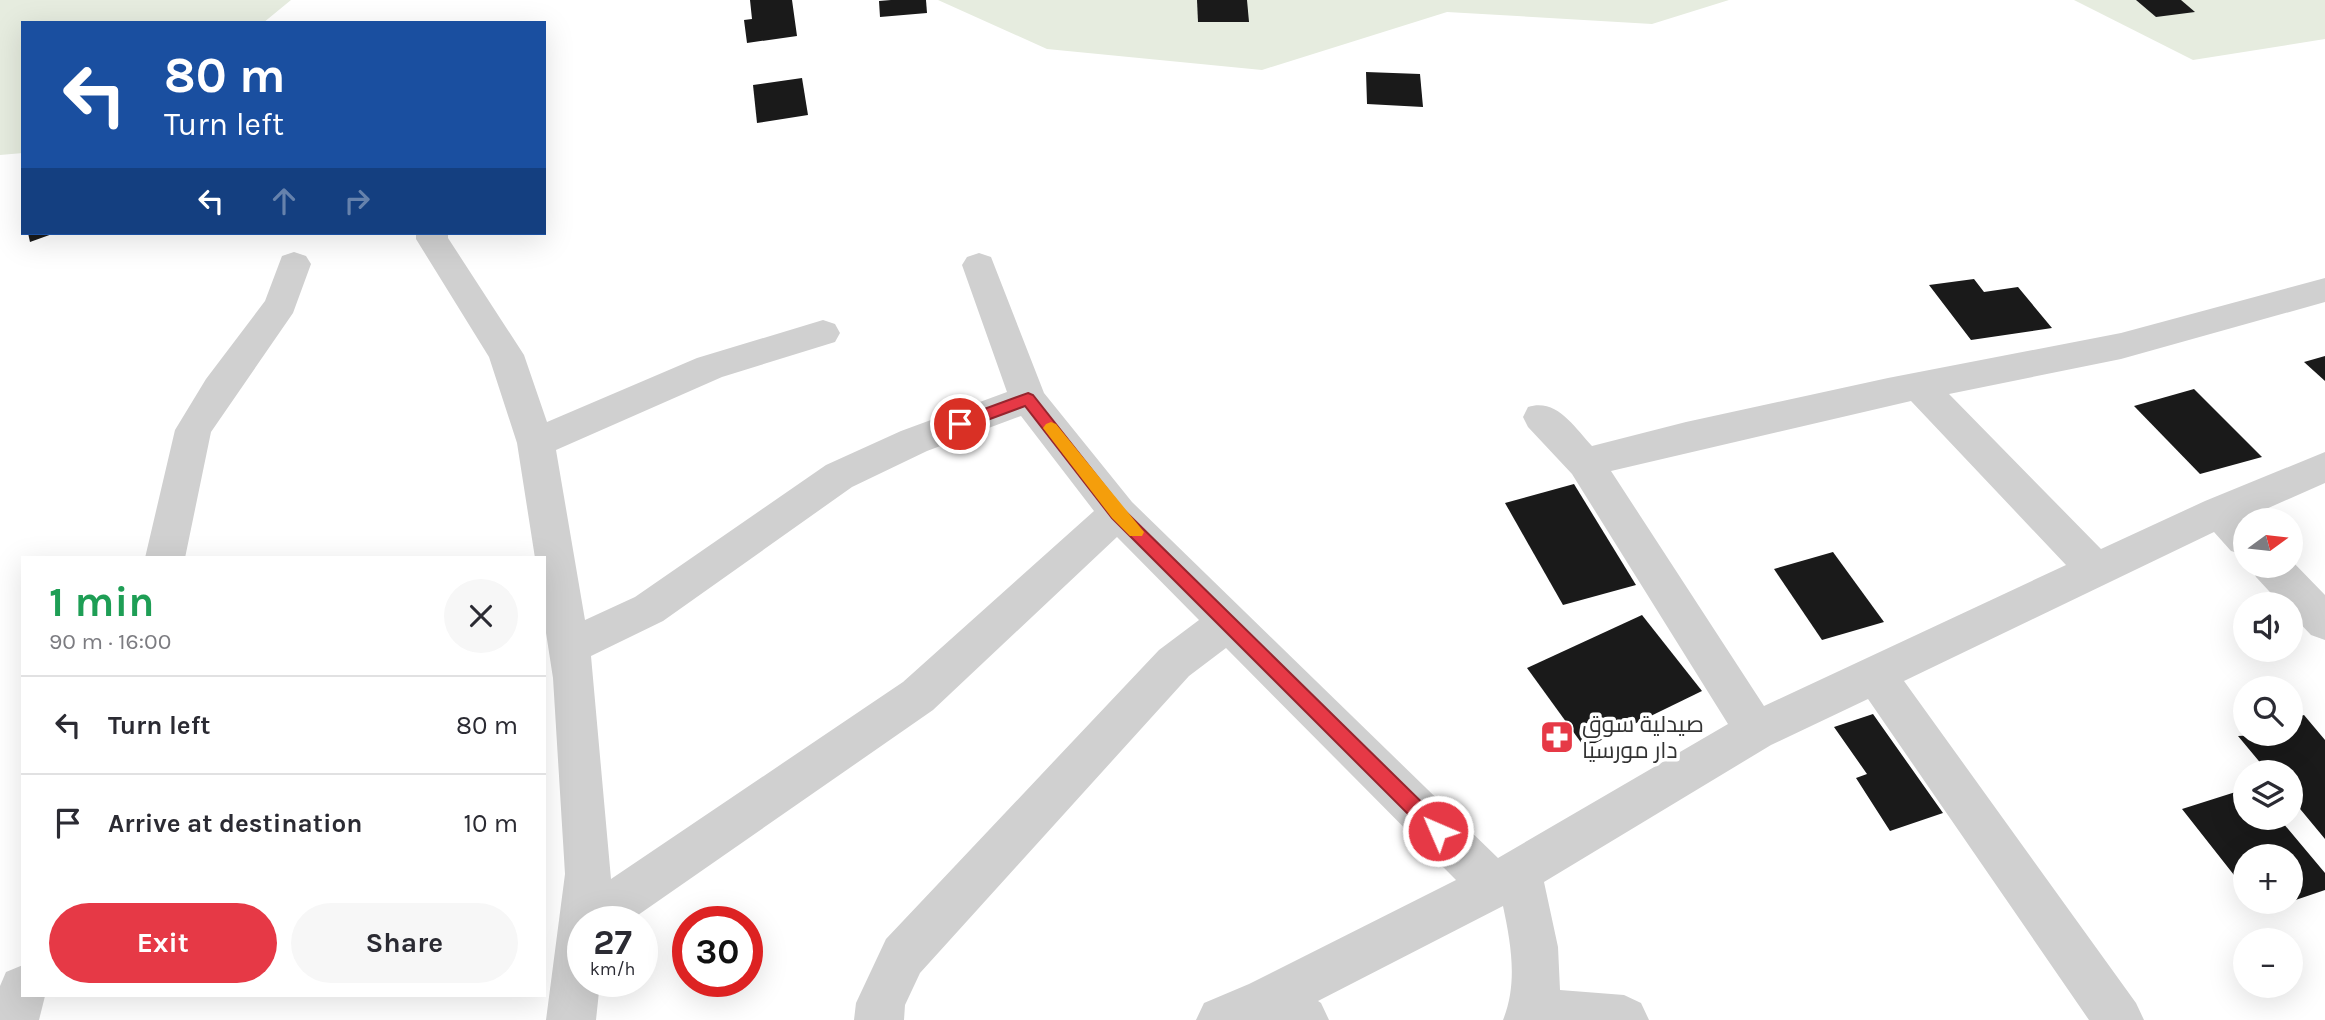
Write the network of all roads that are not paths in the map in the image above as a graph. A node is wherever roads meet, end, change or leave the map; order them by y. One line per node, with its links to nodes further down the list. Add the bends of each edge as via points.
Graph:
1 (432, 235): 9 (street, via 506,355)
2 (294, 264): 14 (street, via 281,304 193,430)
3 (979, 265): 7 (street)
4 (2325, 290): 6 (street, via 2121,346)
5 (822, 333): 9 (street, via 710,367)
6 (1919, 386): 10 (street); 15 (street)
7 (1028, 399): 12 (street); 19 (street, via 914,441 839,476 649,609)
8 (1541, 417): 10 (street)
9 (536, 443): 19 (street)
10 (1586, 463): 21 (street)
11 (2325, 467): 13 (street)
12 (1118, 513): 17 (street); 24 (street, via 918,696)
13 (2232, 525): 15 (street)
14 (165, 556)
15 (2096, 570): 20 (street)
16 (2283, 578): 18 (street)
17 (1229, 622): 22 (street); 31 (street, via 1174,663 904,956 881,1003)
18 (2325, 622)
19 (569, 647): 23 (street, via 589,874)
20 (1874, 673): 21 (street); 34 (street)
21 (1756, 731): 22 (street)
22 (1506, 880): 27 (street); 28 (street, via 1532,928 1536,971)
23 (586, 906)
24 (612, 906)
25 (21, 996): 29 (street)
26 (574, 997): 30 (street)
27 (1284, 1011): 32 (street)
28 (1530, 1016): 33 (street)
29 (14, 1020)
30 (571, 1020)
31 (879, 1020)
32 (1222, 1020)
33 (1624, 1020)
34 (2119, 1020)

